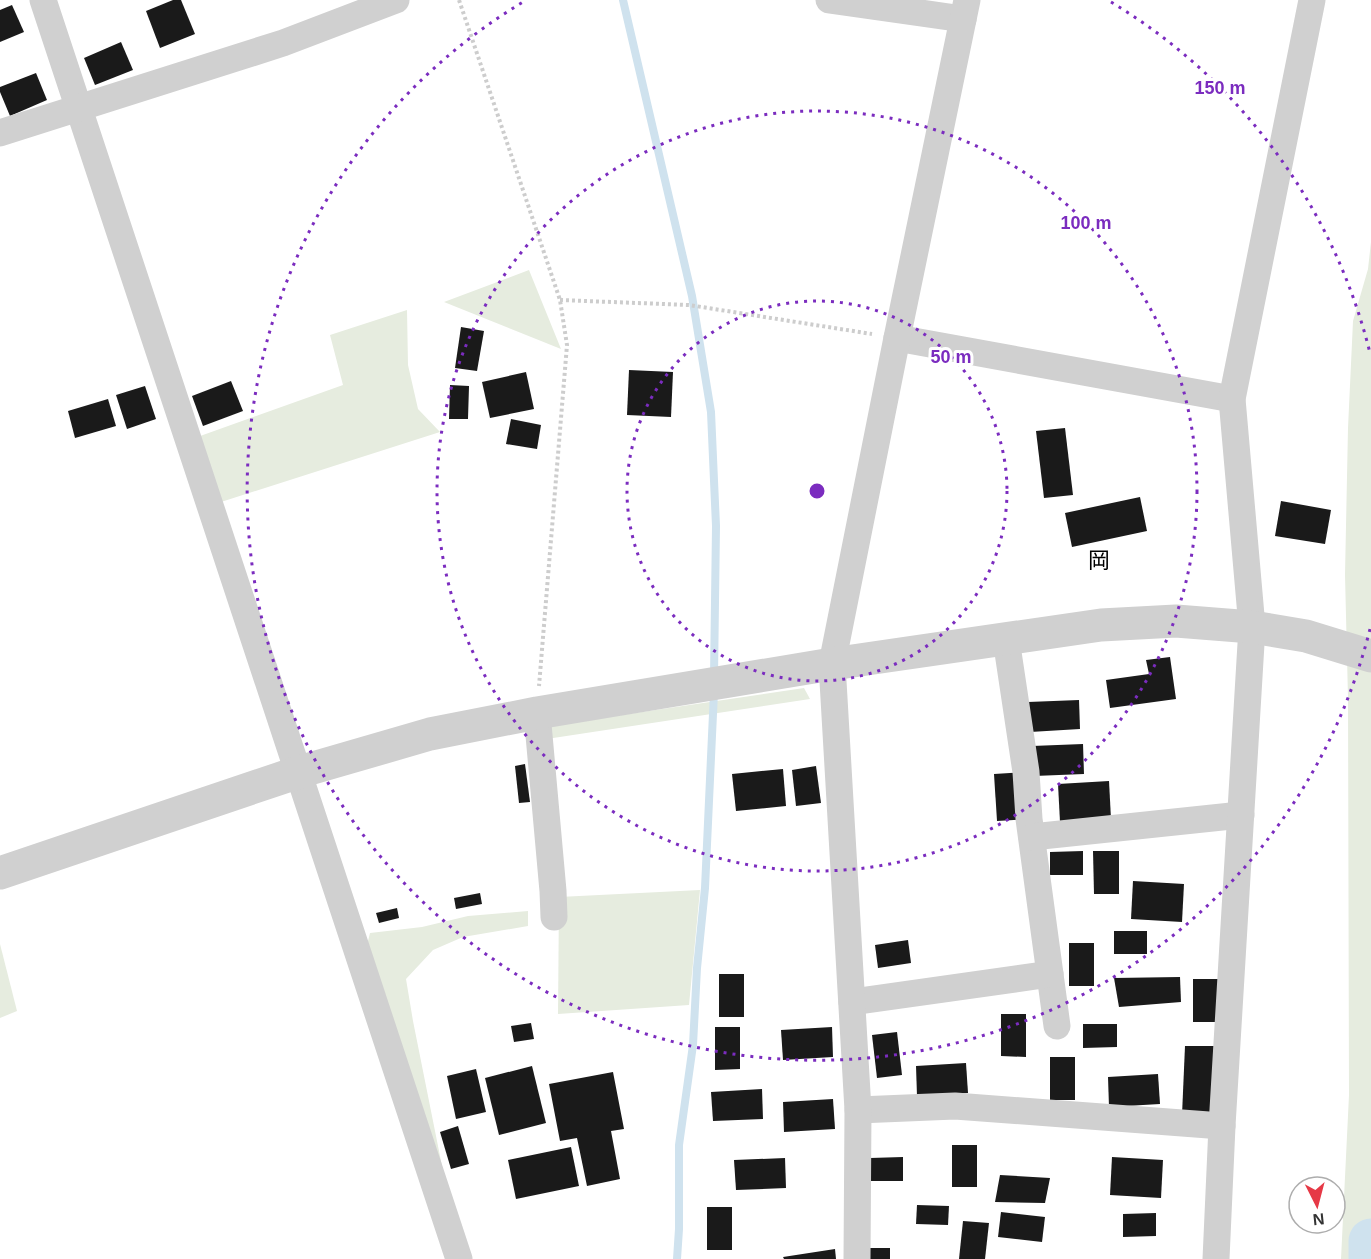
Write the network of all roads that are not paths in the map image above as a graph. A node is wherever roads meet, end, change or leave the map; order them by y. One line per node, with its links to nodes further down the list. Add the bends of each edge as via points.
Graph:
1 (43, 0): 6 (street)
2 (396, 0): 6 (street, via 283,43)
3 (829, 0): 5 (street)
4 (1312, 0): 9 (street)
5 (965, 9): 8 (street)
6 (79, 107): 7 (street); 15 (street)
7 (0, 133)
8 (897, 338): 9 (street); 13 (street)
9 (1232, 399): 10 (street)
10 (1252, 627): 11 (street, via 1176,621 1101,625); 12 (street, via 1306,636); 16 (street)
11 (1006, 639): 13 (street); 17 (street)
12 (1363, 653)
13 (832, 664): 14 (street); 21 (street)
14 (537, 713): 15 (street, via 430,734); 19 (street)
15 (299, 772): 18 (street); 25 (street)
16 (1241, 815): 17 (street); 24 (street)
17 (1032, 837): 20 (street)
18 (0, 873)
19 (554, 917)
20 (1050, 974): 21 (street); 22 (street)
21 (852, 1002): 23 (street)
22 (1057, 1026)
23 (858, 1110): 24 (street, via 955,1106); 26 (street)
24 (1222, 1126): 27 (street)
25 (459, 1259)
26 (857, 1259)
27 (1216, 1259)

